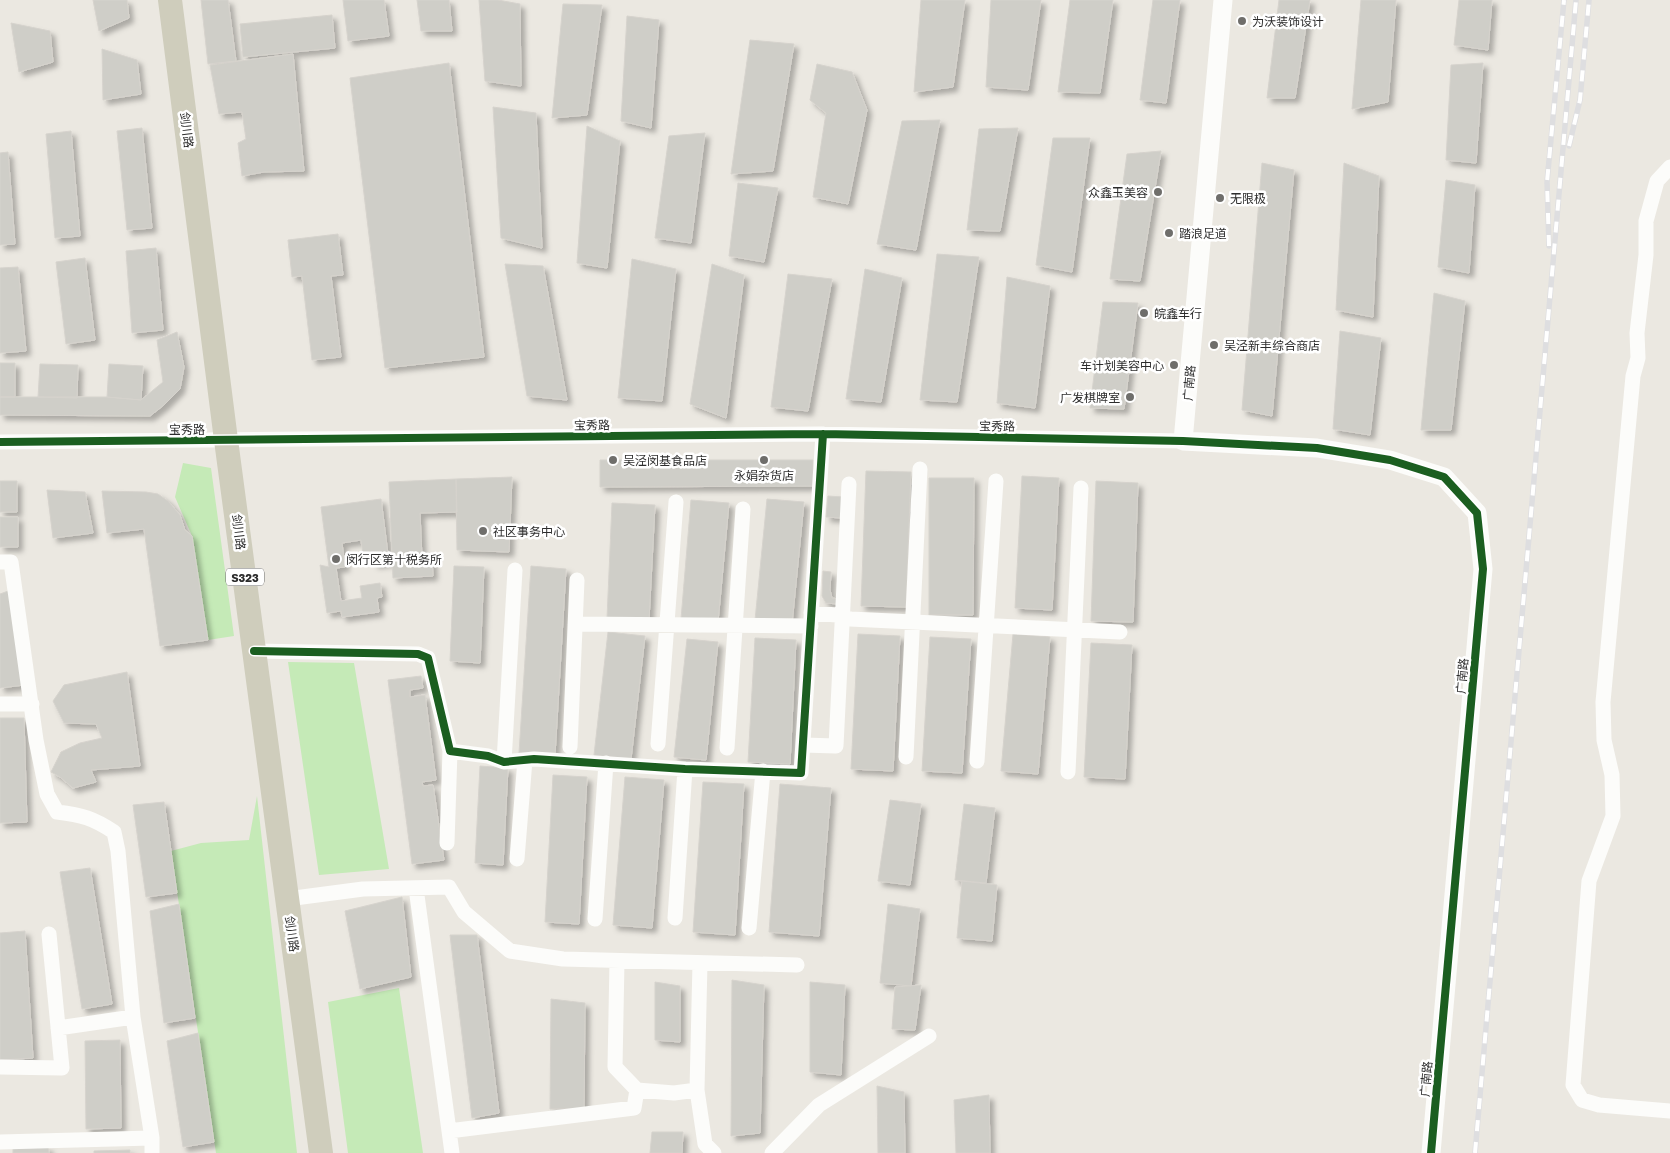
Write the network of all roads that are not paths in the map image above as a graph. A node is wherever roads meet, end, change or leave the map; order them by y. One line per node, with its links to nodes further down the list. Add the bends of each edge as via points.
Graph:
1 (170, 0): 5 (main road, 剑川路 / S323)
2 (1222, 0): 6 (street, 广南路)
3 (1670, 167): 59 (street, via 1657,181 1646,221 1646,255 1637,332 1638,358 1633,376 1603,702 1604,740 1612,775 1613,816 1589,882 1573,1086 1582,1100 1599,1105)
4 (822, 434): 5 (street, 宝秀路); 6 (street, 宝秀路); 18 (street)
5 (226, 440): 7 (street, 宝秀路); 26 (main road, 剑川路 / S323)
6 (1183, 441): 68 (street, 广南路, via 1316,448 1390,460 1444,477 1477,513 1483,569)
7 (0, 442)
8 (920, 469): 19 (street)
9 (996, 481): 23 (street)
10 (849, 484): 17 (street)
11 (1081, 488): 24 (street)
12 (676, 502): 21 (street)
13 (744, 509): 22 (street)
14 (0, 562): 28 (street, via 11,562)
15 (515, 570): 37 (street)
16 (577, 580): 20 (street)
17 (842, 617): 18 (street); 19 (street); 30 (street, via 836,746)
18 (811, 620): 22 (street); 30 (street)
19 (912, 622): 23 (street); 34 (street)
20 (575, 624): 21 (street); 31 (street)
21 (667, 624): 22 (street); 29 (street)
22 (736, 625): 32 (street)
23 (986, 626): 24 (street); 36 (street)
24 (1074, 630): 25 (street); 41 (street)
25 (1120, 632)
26 (254, 651): 33 (street, via 418,654 428,658); 45 (main road, 剑川路 / S323)
27 (0, 704): 28 (street)
28 (32, 704): 53 (street, via 47,794 57,812 97,821 114,832)
29 (658, 744)
30 (803, 745): 40 (street, via 801,773)
31 (570, 747)
32 (727, 748)
33 (450, 752): 37 (street, via 488,756); 42 (street)
34 (906, 757)
35 (525, 760): 37 (street); 38 (street); 43 (street)
36 (977, 761)
37 (504, 762)
38 (606, 763): 39 (street); 47 (street)
39 (684, 769): 40 (street); 46 (street)
40 (763, 771): 48 (street)
41 (1068, 772)
42 (446, 843)
43 (517, 859)
44 (416, 888): 45 (street, via 363,889); 50 (street, via 449,887 464,912 510,951 563,959); 60 (street)
45 (288, 899): 64 (main road, 剑川路 / S323)
46 (675, 918)
47 (595, 919)
48 (749, 928)
49 (49, 934): 54 (street)
50 (617, 960): 51 (street); 57 (street, via 615,1067)
51 (700, 963): 52 (street); 58 (street)
52 (797, 965)
53 (133, 1017): 54 (street); 62 (street)
54 (58, 1028): 56 (street, via 62,1068)
55 (929, 1036): 67 (street, via 819,1105)
56 (0, 1067)
57 (637, 1090): 58 (street, via 674,1093); 60 (street, via 634,1108)
58 (697, 1090): 66 (street, via 705,1144)
59 (1670, 1111)
60 (449, 1131): 65 (street)
61 (0, 1142): 63 (street)
62 (152, 1146): 63 (street)
63 (62, 1147)
64 (321, 1153)
65 (452, 1153)
66 (714, 1153)
67 (772, 1153)
68 (1431, 1153)

